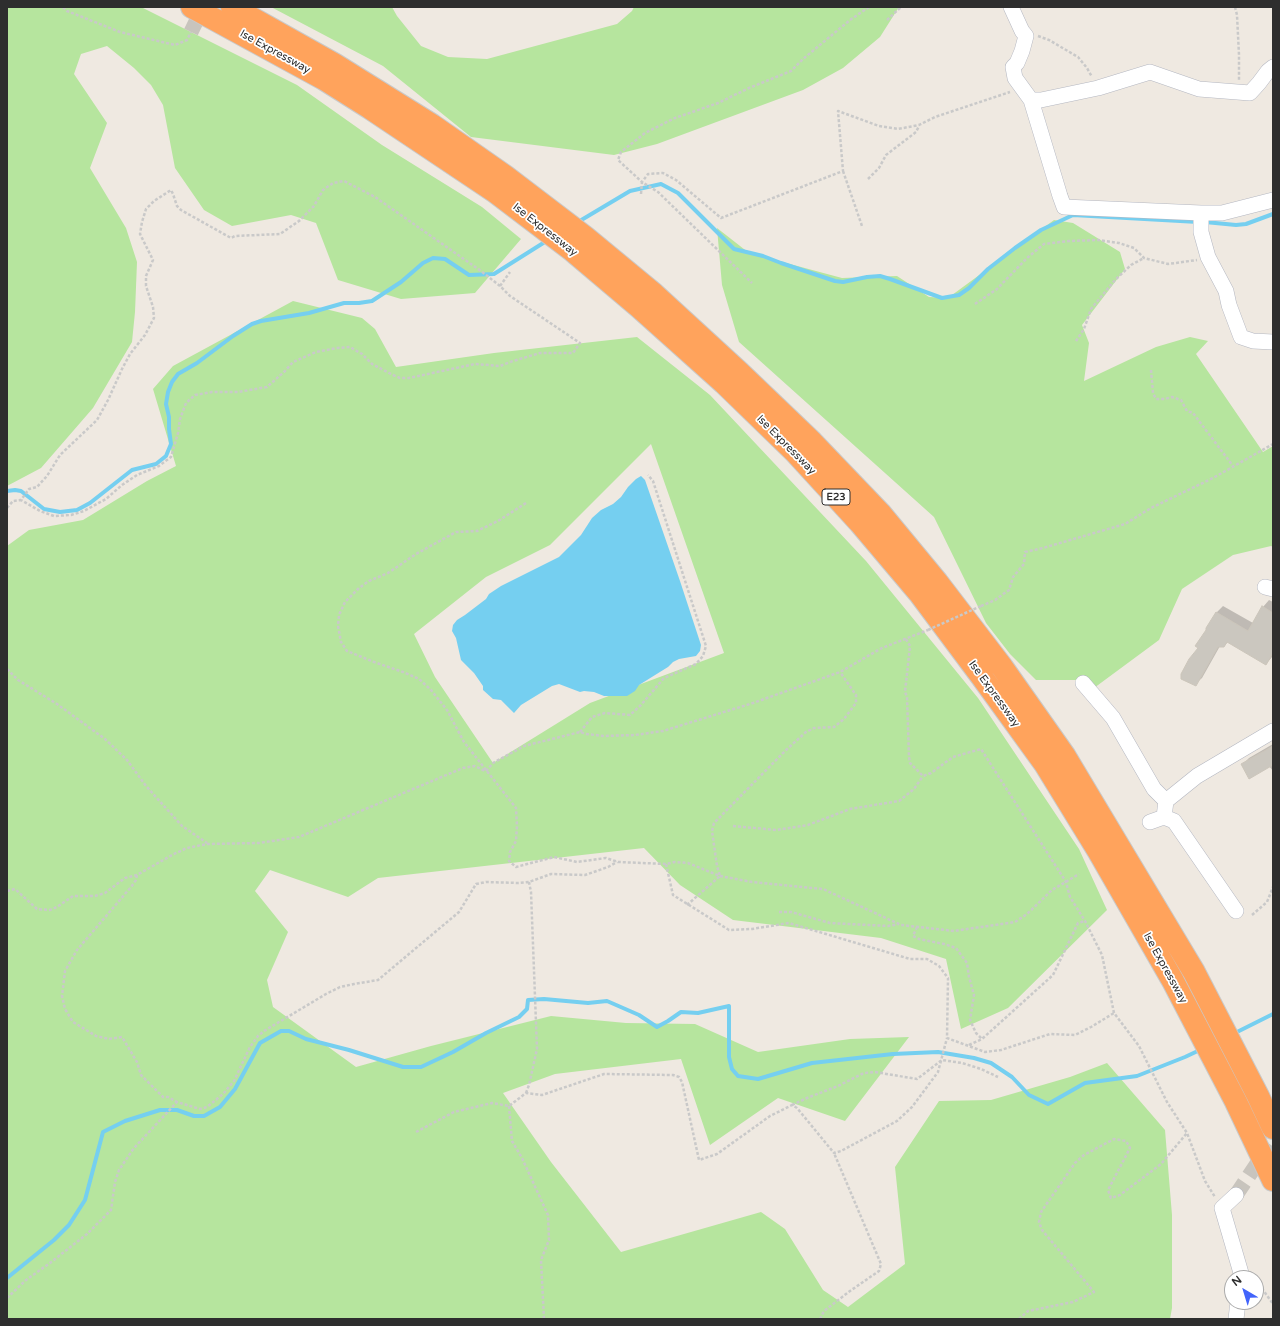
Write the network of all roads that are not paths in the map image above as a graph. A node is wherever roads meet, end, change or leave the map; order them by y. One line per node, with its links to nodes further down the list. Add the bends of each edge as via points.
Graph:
1 (192, 7): 14 (highway, Ise Expressway / E23, via 324,79 494,191 638,306 724,383 795,452 920,594 1045,764 1173,981)
2 (232, 7): 13 (highway, Ise Expressway / E23, via 334,64 432,125 585,237 654,294 739,372 812,442 880,513 998,660 1064,755 1194,972)
3 (1011, 7): 5 (street, via 1026,36 1017,63 1013,67 1015,78)
4 (1273, 67): 5 (street, via 1250,93 1199,89 1150,72 1098,88 1042,100)
5 (1026, 94): 7 (street, via 1064,207)
6 (1273, 200): 7 (street, via 1222,213)
7 (1201, 212): 8 (street, via 1201,232 1208,257 1226,291 1241,337 1253,341)
8 (1273, 342)
9 (1083, 683): 11 (street, via 1113,718 1154,789)
10 (1273, 731): 11 (street, via 1197,776)
11 (1166, 801): 12 (street, via 1157,820 1174,821)
12 (1236, 911)
13 (1273, 1128)
14 (1273, 1180)
15 (1236, 1195): 16 (street, via 1222,1208)
16 (1240, 1270)

